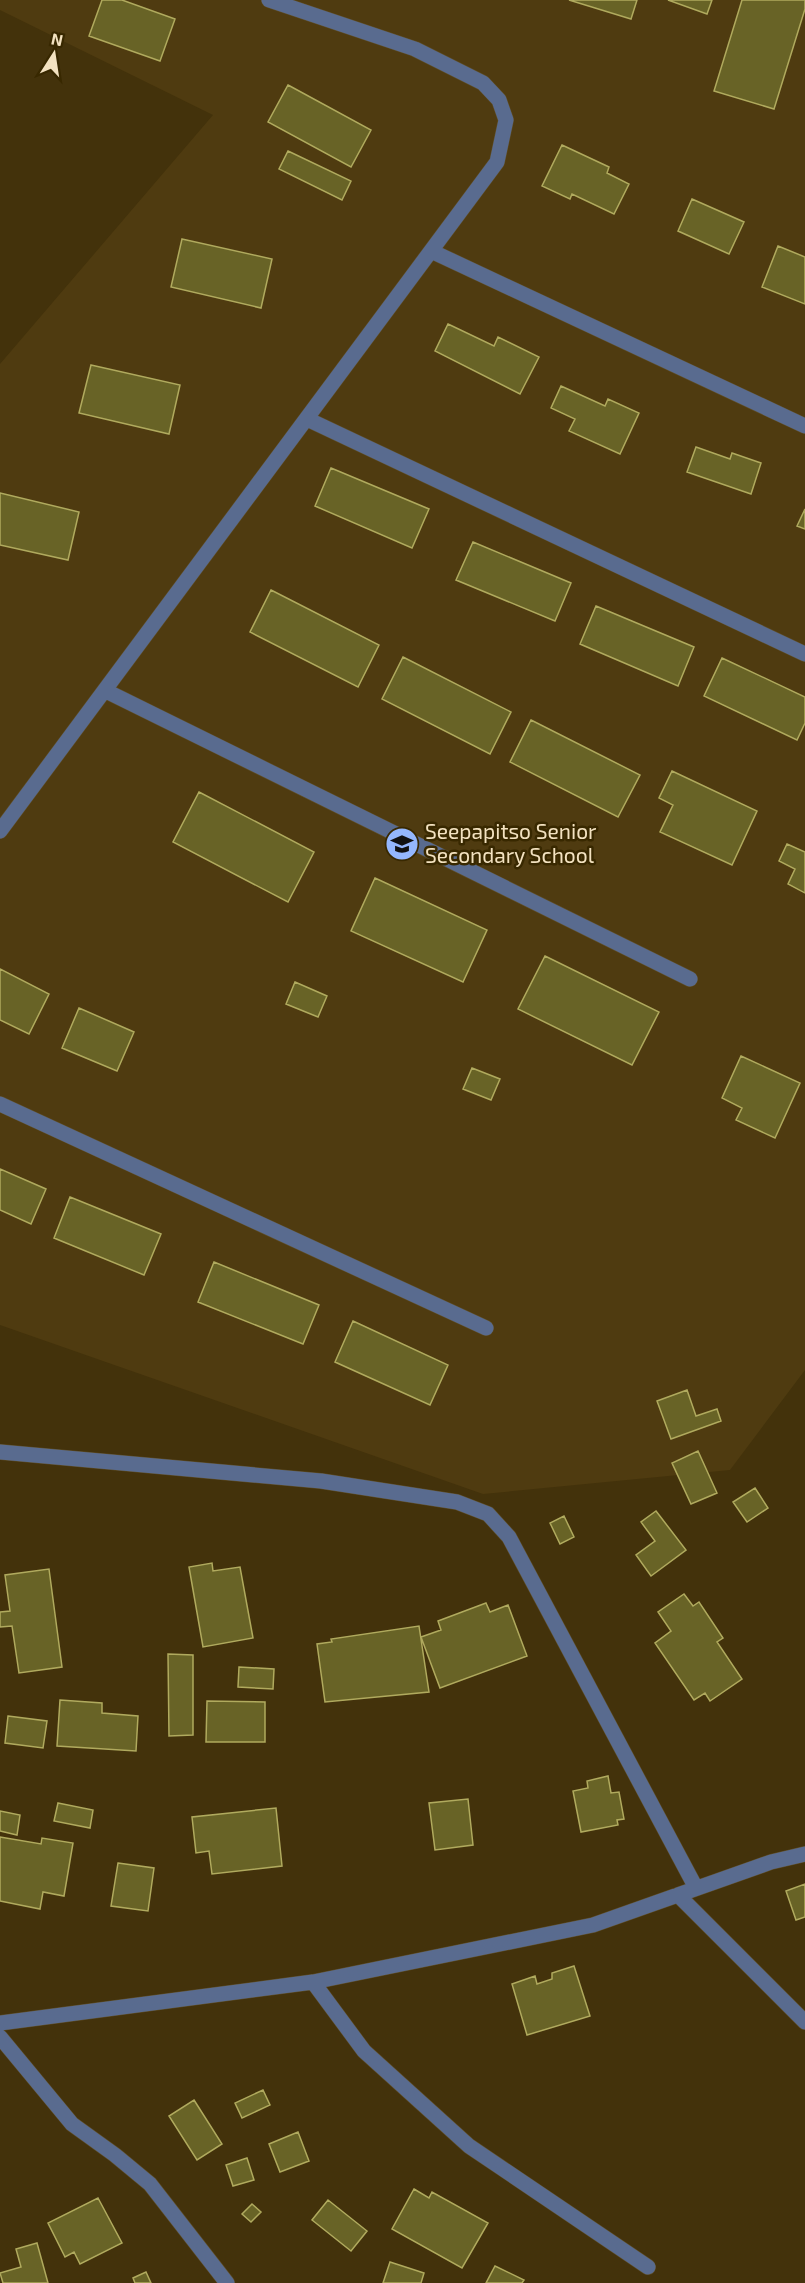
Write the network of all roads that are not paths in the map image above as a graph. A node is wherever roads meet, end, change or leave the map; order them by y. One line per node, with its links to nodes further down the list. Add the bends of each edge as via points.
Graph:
1 (269, 0): 2 (street, via 415,49 483,83 499,100 506,120 497,162)
2 (431, 251): 3 (street); 4 (street)
3 (307, 418): 5 (street); 6 (street)
4 (805, 426)
5 (805, 654)
6 (106, 691): 7 (street); 8 (street)
7 (0, 831)
8 (690, 979)
9 (0, 1104): 10 (street)
10 (486, 1328)
11 (0, 1452): 13 (street, via 321,1481 457,1503 488,1514 509,1537)
12 (805, 1854): 13 (street)
13 (696, 1888): 14 (street)
14 (678, 1895): 15 (street, via 593,1924); 16 (street)
15 (313, 1982): 17 (street); 19 (street, via 364,2051 469,2146)
16 (805, 2022)
17 (0, 2023)
18 (0, 2037): 20 (street, via 72,2124 150,2184)
19 (648, 2267)
20 (227, 2283)

